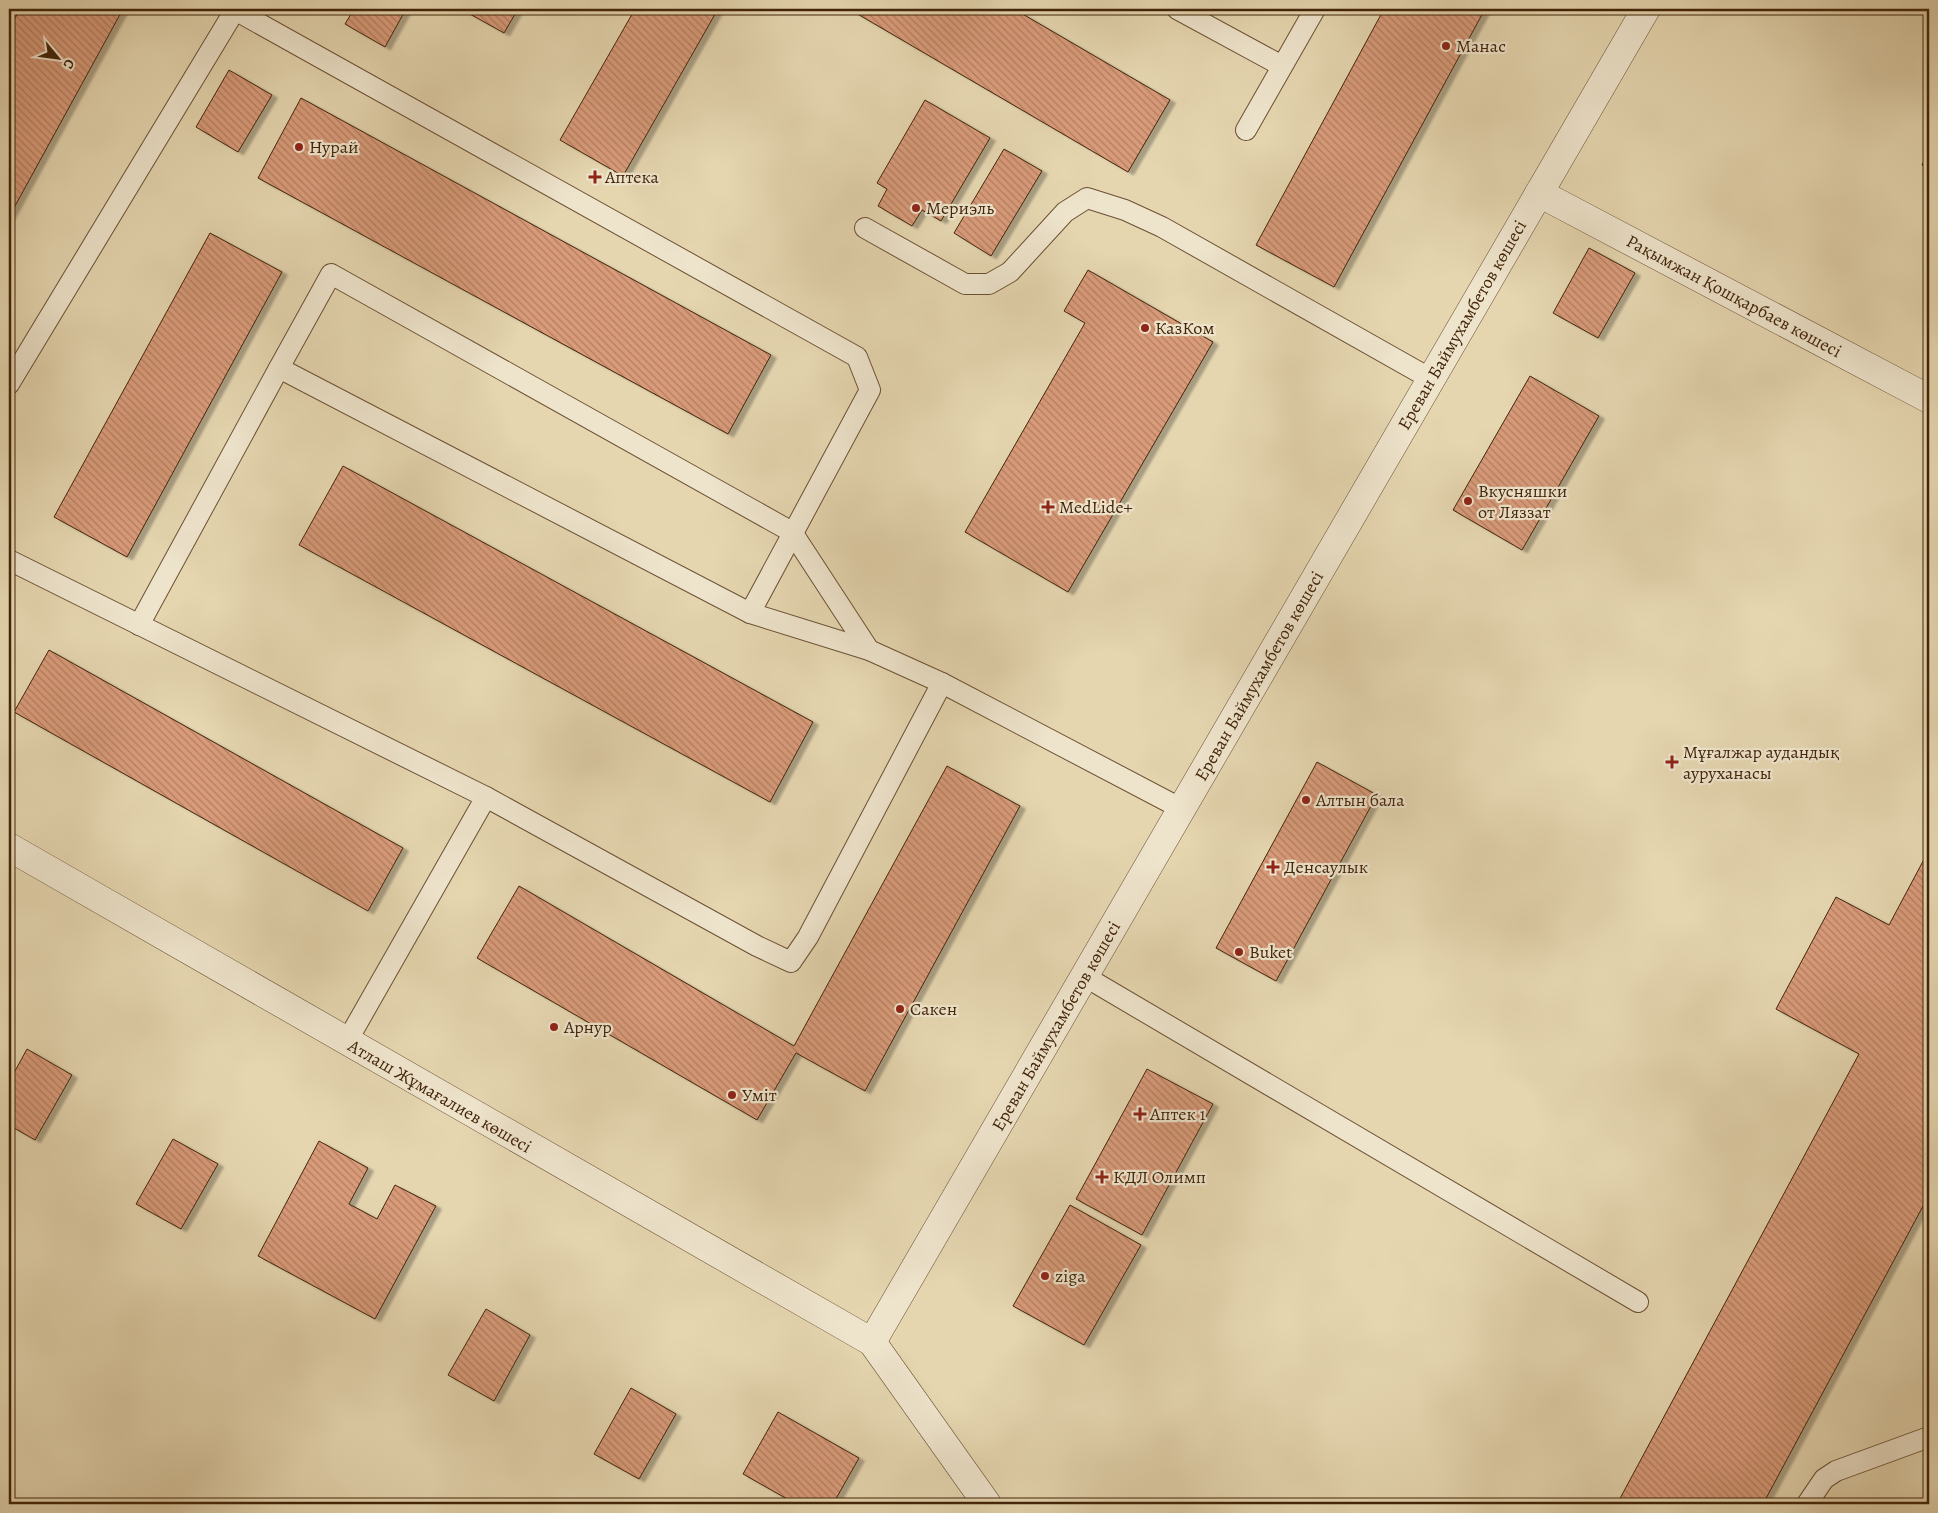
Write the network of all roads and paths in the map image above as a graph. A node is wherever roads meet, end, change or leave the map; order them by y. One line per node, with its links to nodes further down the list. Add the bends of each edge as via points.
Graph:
1 (1177, 9): 4 (lane)
2 (1315, 9): 4 (lane)
3 (1646, 9): 6 (street, Ереван Баймухамбетов көшесі)
4 (1282, 66): 5 (lane)
5 (1246, 130)
6 (1539, 193): 9 (street, Ереван Баймухамбетов көшесі); 11 (street, Рақымжан Қошқарбаев көшесі)
7 (865, 228): 9 (lane, via 965,284 989,284 1010,272 1066,212 1087,198 1162,226)
8 (279, 368): 12 (lane, via 331,274); 14 (lane); 15 (lane)
9 (1431, 378): 19 (street, Ереван Баймухамбетов көшесі)
10 (9, 384): 12 (lane, via 235,10 856,357 870,390)
11 (1929, 399)
12 (792, 532): 14 (lane); 16 (lane)
13 (9, 560): 15 (lane)
14 (750, 613): 16 (lane)
15 (139, 625): 18 (lane)
16 (869, 650): 17 (lane)
17 (942, 683): 18 (lane, via 808,937 790,962); 19 (lane)
18 (486, 797): 22 (lane)
19 (1182, 809): 21 (street, Ереван Баймухамбетов көшесі)
20 (9, 847): 22 (street, Атлаш Жұмағалиев көшесі)
21 (1084, 976): 23 (lane); 24 (street, Ереван Баймухамбетов көшесі)
22 (346, 1043): 24 (street, Атлаш Жұмағалиев көшесі)
23 (1638, 1302)
24 (872, 1342): 26 (street)
25 (1929, 1437): 27 (lane, via 1836,1471 1818,1486)
26 (987, 1504)
27 (1806, 1504)

